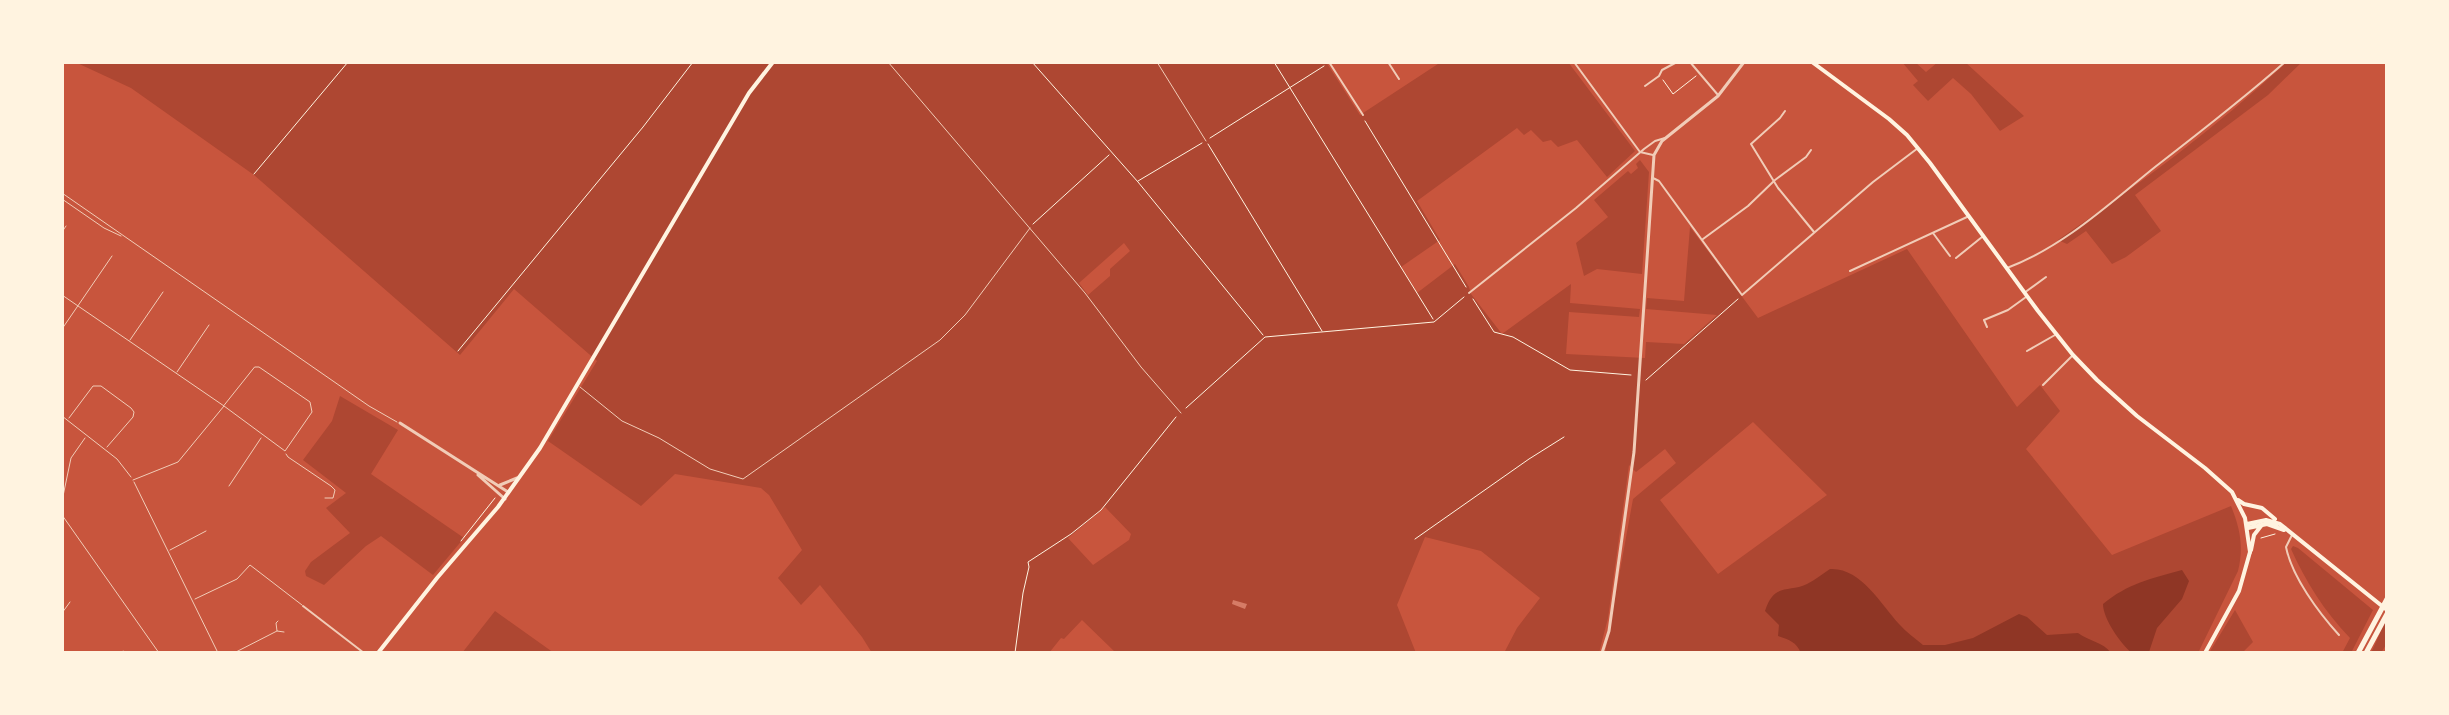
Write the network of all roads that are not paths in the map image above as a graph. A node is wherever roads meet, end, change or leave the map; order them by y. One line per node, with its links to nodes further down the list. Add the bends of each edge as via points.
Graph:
1 (773, 62): 56 (main road, via 749,93)
2 (888, 62): 29 (lane)
3 (1157, 62): 18 (lane)
4 (1330, 62): 16 (street)
5 (1388, 62): 12 (street)
6 (1574, 62): 20 (street)
7 (1677, 62): 13 (street)
8 (1690, 62): 14 (street)
9 (1744, 62): 14 (street)
10 (1812, 62): 19 (main road, via 1889,119)
11 (2285, 62): 39 (street, via 2058,243)
12 (1399, 79)
13 (1645, 86)
14 (1718, 96): 17 (street)
15 (1785, 111): 24 (street, via 1751,144)
16 (1363, 115)
17 (1667, 138): 20 (street); 22 (street)
18 (1206, 141)
19 (1918, 148): 27 (main road); 31 (street)
20 (1642, 150): 22 (street); 43 (street)
21 (1811, 150): 24 (street)
22 (1654, 155): 23 (street)
23 (1652, 177): 35 (street); 99 (street, via 1628,501)
24 (1775, 180): 31 (street); 35 (street)
25 (62, 193): 34 (lane)
26 (62, 199): 34 (lane)
27 (1968, 216): 32 (street); 33 (main road)
28 (66, 226): 30 (lane)
29 (1030, 228): 56 (lane, via 940,340 743,479 710,469 622,421); 58 (lane)
30 (62, 232)
31 (1815, 232): 35 (street, via 1742,295)
32 (1932, 232): 37 (street); 40 (street)
33 (1983, 236): 38 (street); 39 (main road)
34 (124, 237): 61 (lane)
35 (1702, 239)
36 (112, 256): 46 (lane)
37 (1950, 256)
38 (1956, 258)
39 (2006, 269): 44 (main road)
40 (1850, 271)
41 (2046, 277): 44 (street)
42 (163, 292): 51 (lane)
43 (1469, 293)
44 (2025, 294): 48 (street, via 2008,310 1984,320); 50 (main road)
45 (62, 295): 46 (lane)
46 (78, 306): 49 (lane); 51 (lane)
47 (209, 325): 54 (lane)
48 (1987, 327)
49 (62, 329)
50 (2056, 334): 52 (street); 53 (main road)
51 (128, 342): 54 (lane)
52 (2027, 351)
53 (2073, 355): 55 (street); 74 (main road, via 2115,398)
54 (175, 374): 57 (lane)
55 (2043, 385)
56 (578, 386): 67 (main road)
57 (224, 406): 63 (lane); 65 (lane, via 255,367 310,402 312,412); 68 (lane, via 178,462)
58 (1181, 413)
59 (62, 416): 60 (lane)
60 (67, 420): 62 (lane); 64 (lane, via 93,386 101,386 131,408 133,417)
61 (400, 423): 66 (street)
62 (87, 436): 64 (lane); 75 (lane, via 69,463)
63 (263, 436): 65 (lane); 70 (lane)
64 (105, 449): 68 (lane)
65 (285, 451): 72 (lane, via 335,490 333,498)
66 (472, 470): 69 (street); 73 (street)
67 (521, 476): 69 (street); 71 (main road)
68 (133, 480): 82 (lane)
69 (500, 485): 71 (street)
70 (229, 486)
71 (509, 493): 73 (main road)
72 (325, 498)
73 (505, 499): 98 (main road)
74 (2237, 499): 77 (main road, via 2262,508); 79 (main road)
75 (62, 501)
76 (62, 515): 94 (lane)
77 (2280, 524): 79 (main road, via 2266,520); 81 (main road)
78 (2263, 525): 79 (main road); 81 (main road); 83 (main road)
79 (2247, 526): 83 (main road)
80 (206, 531): 82 (lane)
81 (2293, 534): 88 (main road); 93 (street, via 2286,547 2289,558 2312,601)
82 (168, 551): 85 (lane)
83 (2250, 552): 100 (main road, via 2239,591)
84 (2387, 599): 101 (highway)
85 (193, 600): 87 (lane, via 237,579 250,565); 95 (lane)
86 (70, 602): 89 (lane)
87 (303, 606): 97 (street)
88 (2387, 612): 102 (highway)
89 (62, 613)
90 (278, 621): 91 (lane)
91 (277, 631): 92 (lane); 96 (lane)
92 (284, 632)
93 (2339, 635)
94 (159, 653)
95 (218, 653)
96 (234, 653)
97 (364, 653)
98 (378, 653)
99 (1602, 653)
100 (2205, 653)
101 (2358, 653)
102 (2366, 653)

